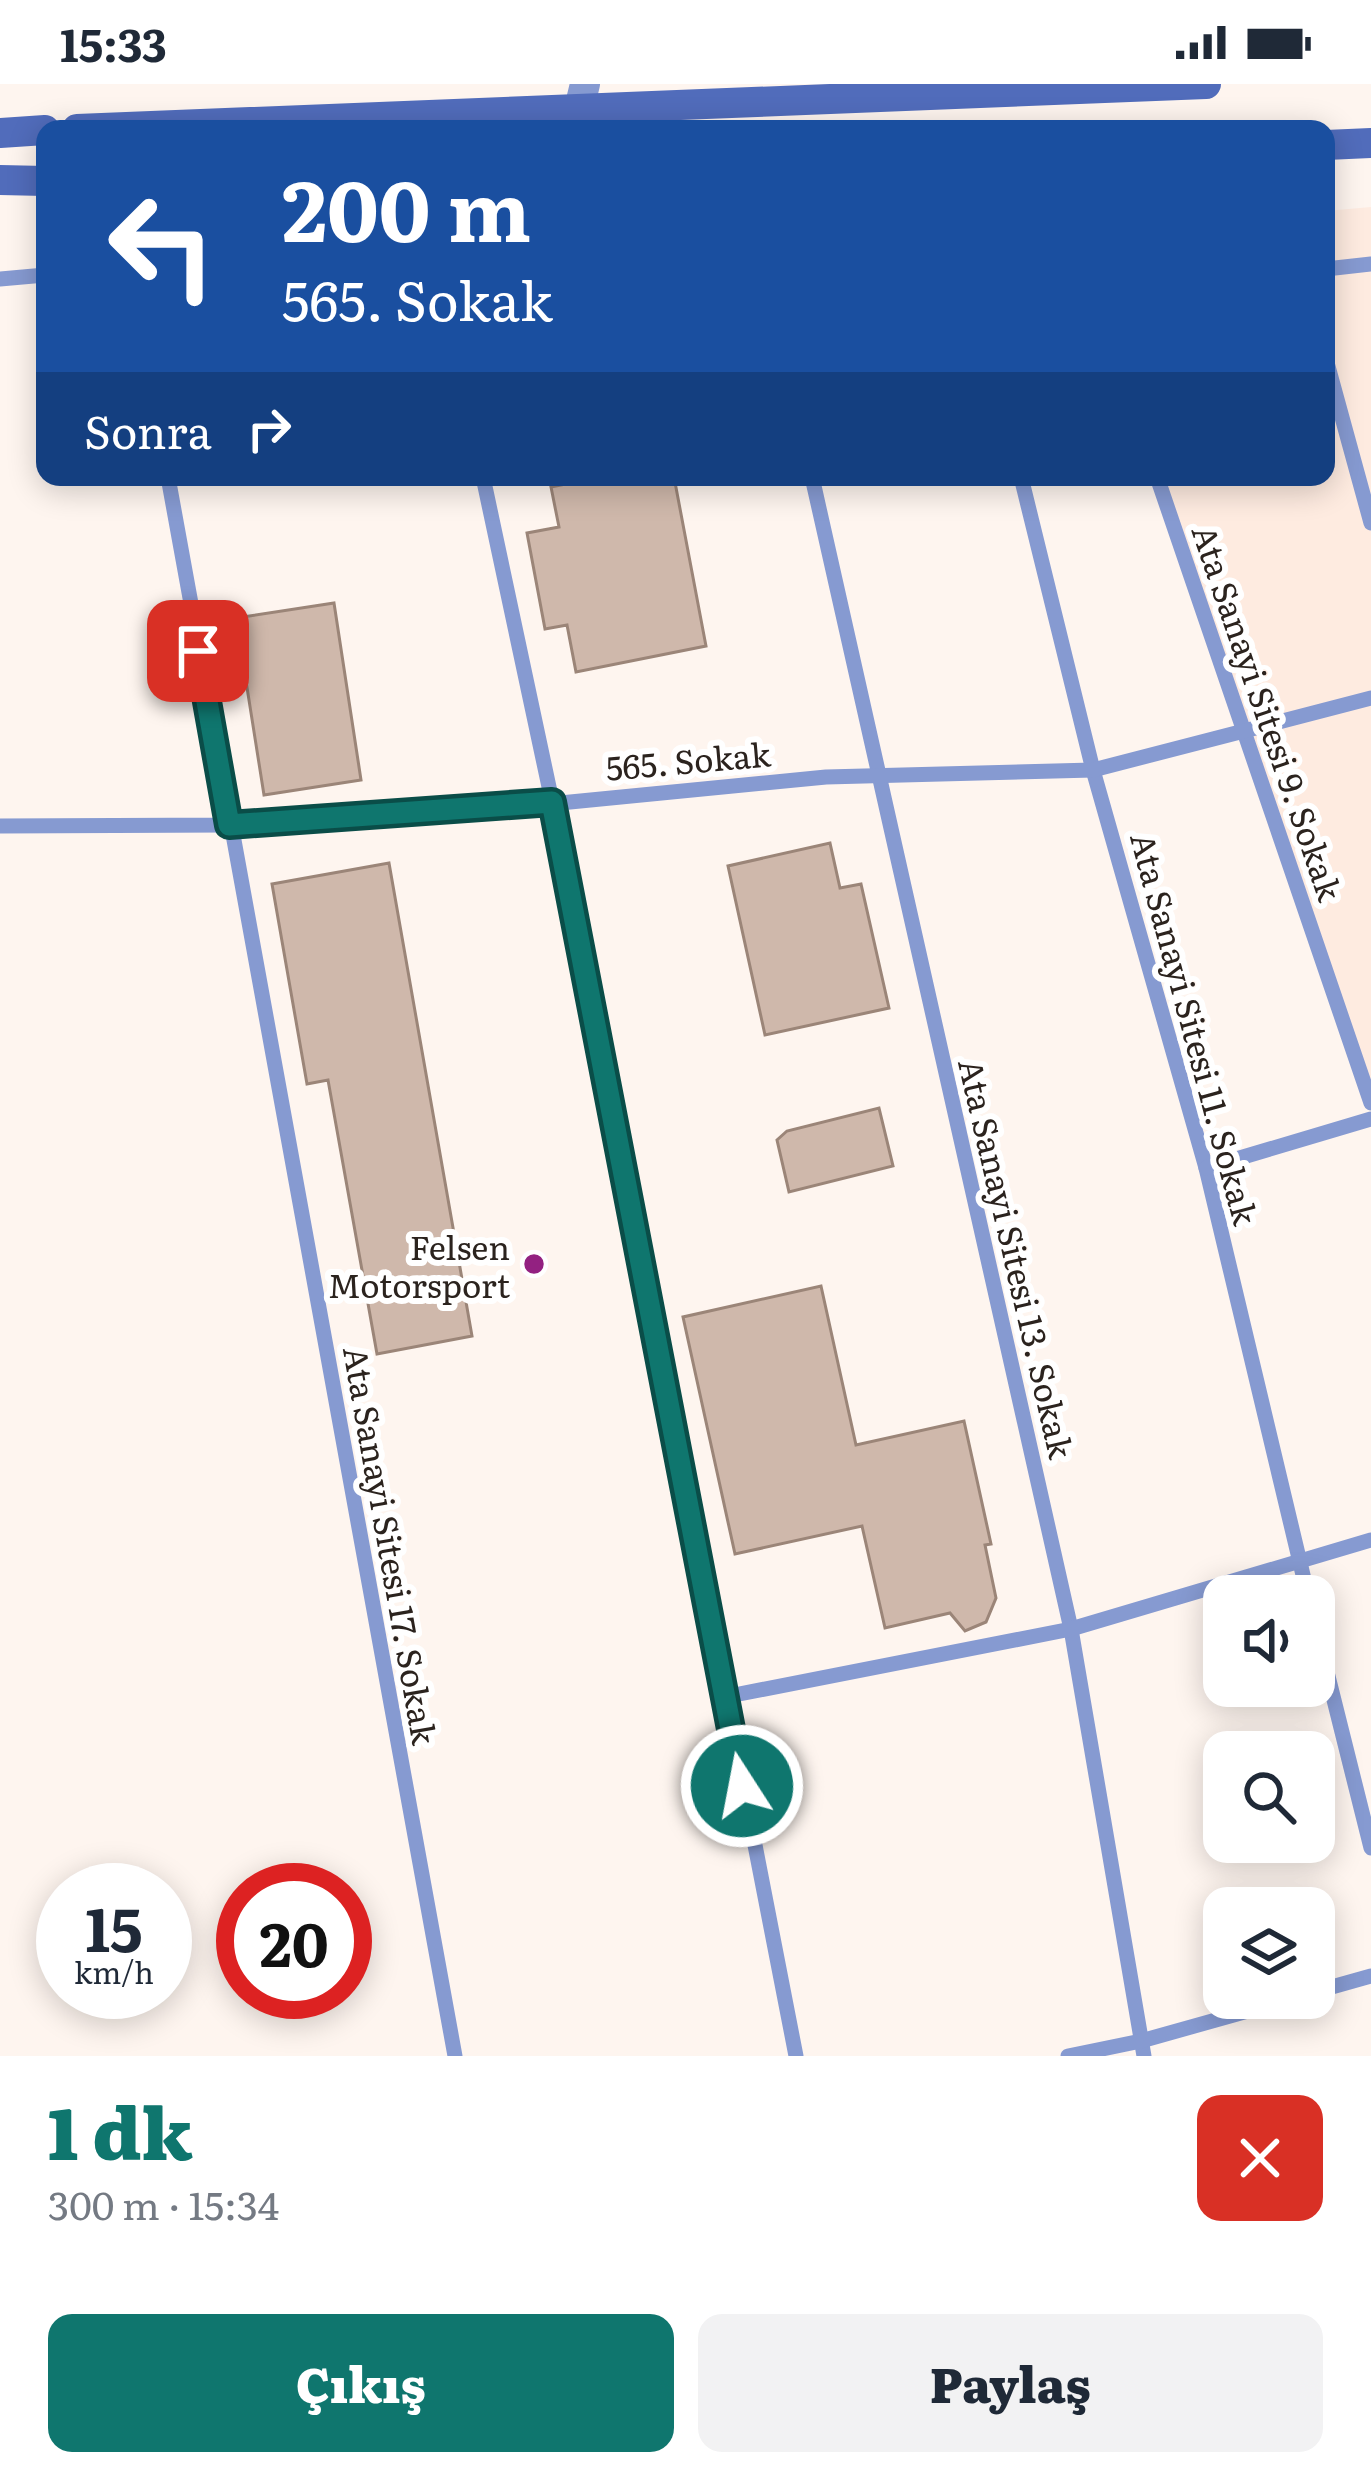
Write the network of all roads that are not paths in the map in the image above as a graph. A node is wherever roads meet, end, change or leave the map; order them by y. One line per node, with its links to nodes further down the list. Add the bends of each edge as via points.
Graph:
1 (1206, 84): 2 (main road)
2 (582, 96): 3 (main road)
3 (214, 120)
4 (36, 131): 5 (main road)
5 (0, 133)
6 (1371, 143): 7 (main road)
7 (1335, 145)
8 (0, 180): 9 (main road)
9 (36, 181)
10 (1371, 264): 11 (lane)
11 (1335, 268)
12 (36, 276): 13 (lane)
13 (0, 279)
14 (1335, 392): 20 (lane)
15 (170, 486): 26 (lane, Ata Sanayi Sitesi 17. Sokak)
16 (485, 486): 25 (lane)
17 (814, 486): 24 (lane, Ata Sanayi Sitesi 13. Sokak)
18 (1023, 486): 23 (lane, Ata Sanayi Sitesi 11. Sokak)
19 (1159, 486): 22 (lane, Ata Sanayi Sitesi 9. Sokak)
20 (1371, 523)
21 (1371, 698): 22 (lane, 565. Sokak)
22 (1245, 731): 23 (lane, 565. Sokak); 28 (lane, Ata Sanayi Sitesi 9. Sokak)
23 (1093, 770): 24 (lane, 565. Sokak); 30 (lane, Ata Sanayi Sitesi 11. Sokak)
24 (878, 776): 25 (lane, 565. Sokak); 34 (lane, Ata Sanayi Sitesi 13. Sokak)
25 (552, 802): 26 (lane, 565. Sokak); 35 (lane)
26 (229, 825): 27 (lane, 565. Sokak); 42 (lane, Ata Sanayi Sitesi 17. Sokak)
27 (0, 826)
28 (1371, 1103)
29 (1371, 1119): 30 (lane)
30 (1206, 1168): 32 (lane, Ata Sanayi Sitesi 11. Sokak)
31 (1371, 1540): 32 (lane)
32 (1300, 1564): 33 (lane, Ata Sanayi Sitesi 11. Sokak); 34 (lane)
33 (1303, 1575)
34 (1071, 1629): 35 (lane); 41 (lane, Ata Sanayi Sitesi 13. Sokak)
35 (724, 1697): 43 (lane)
36 (1335, 1704): 37 (lane)
37 (1371, 1848)
38 (1371, 1976): 39 (lane)
39 (1335, 1986)
40 (1232, 2019): 41 (lane)
41 (1143, 2049): 44 (lane)
42 (455, 2056)
43 (796, 2056)
44 (1067, 2056)

